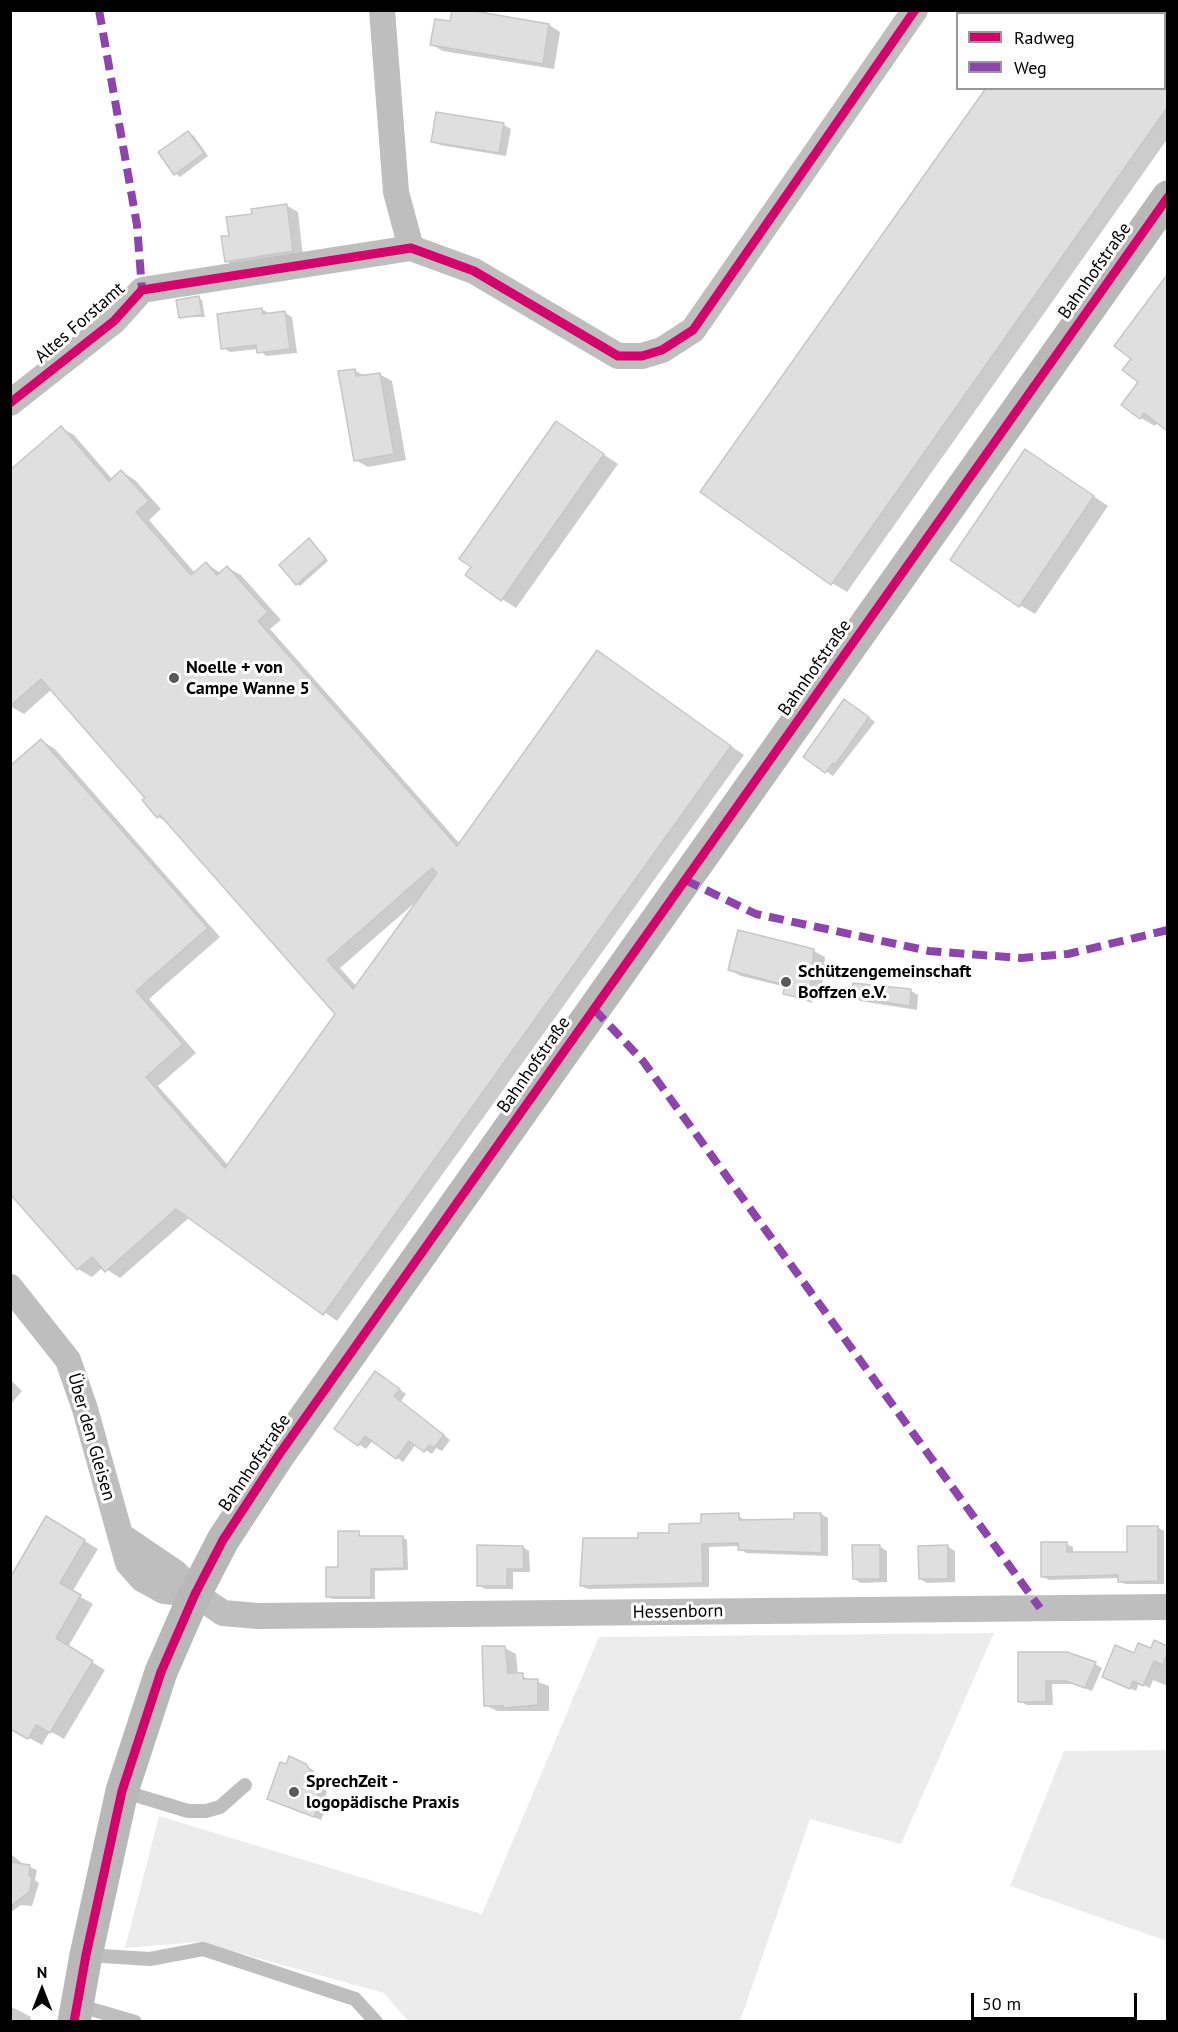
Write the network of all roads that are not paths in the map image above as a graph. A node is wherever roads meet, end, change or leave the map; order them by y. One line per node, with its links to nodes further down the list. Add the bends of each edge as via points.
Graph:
1 (382, 10): 4 (street, via 396,192)
2 (915, 10): 4 (street, via 693,330 662,350 642,356 618,356 474,271)
3 (1167, 197): 7 (main road, Bahnhofstraße, via 278,1456)
4 (411, 248): 5 (street, Altes Forstamt, via 142,290 114,321)
5 (10, 403)
6 (10, 1287): 7 (street, Über den Gleisen, via 68,1360 120,1535 176,1573)
7 (195, 1594): 8 (street, Hessenborn, via 224,1613 258,1616); 10 (main road, Bahnhofstraße, via 162,1672)
8 (1167, 1607)
9 (245, 1785): 10 (lane, via 220,1807 206,1811 188,1811)
10 (122, 1791): 11 (main road, Bahnhofstraße)
11 (86, 1955): 12 (main road, Bahnhofstraße); 14 (lane, via 150,1959 203,1949 355,1999)
12 (75, 2013): 13 (lane)
13 (135, 2022)
14 (376, 2022)

